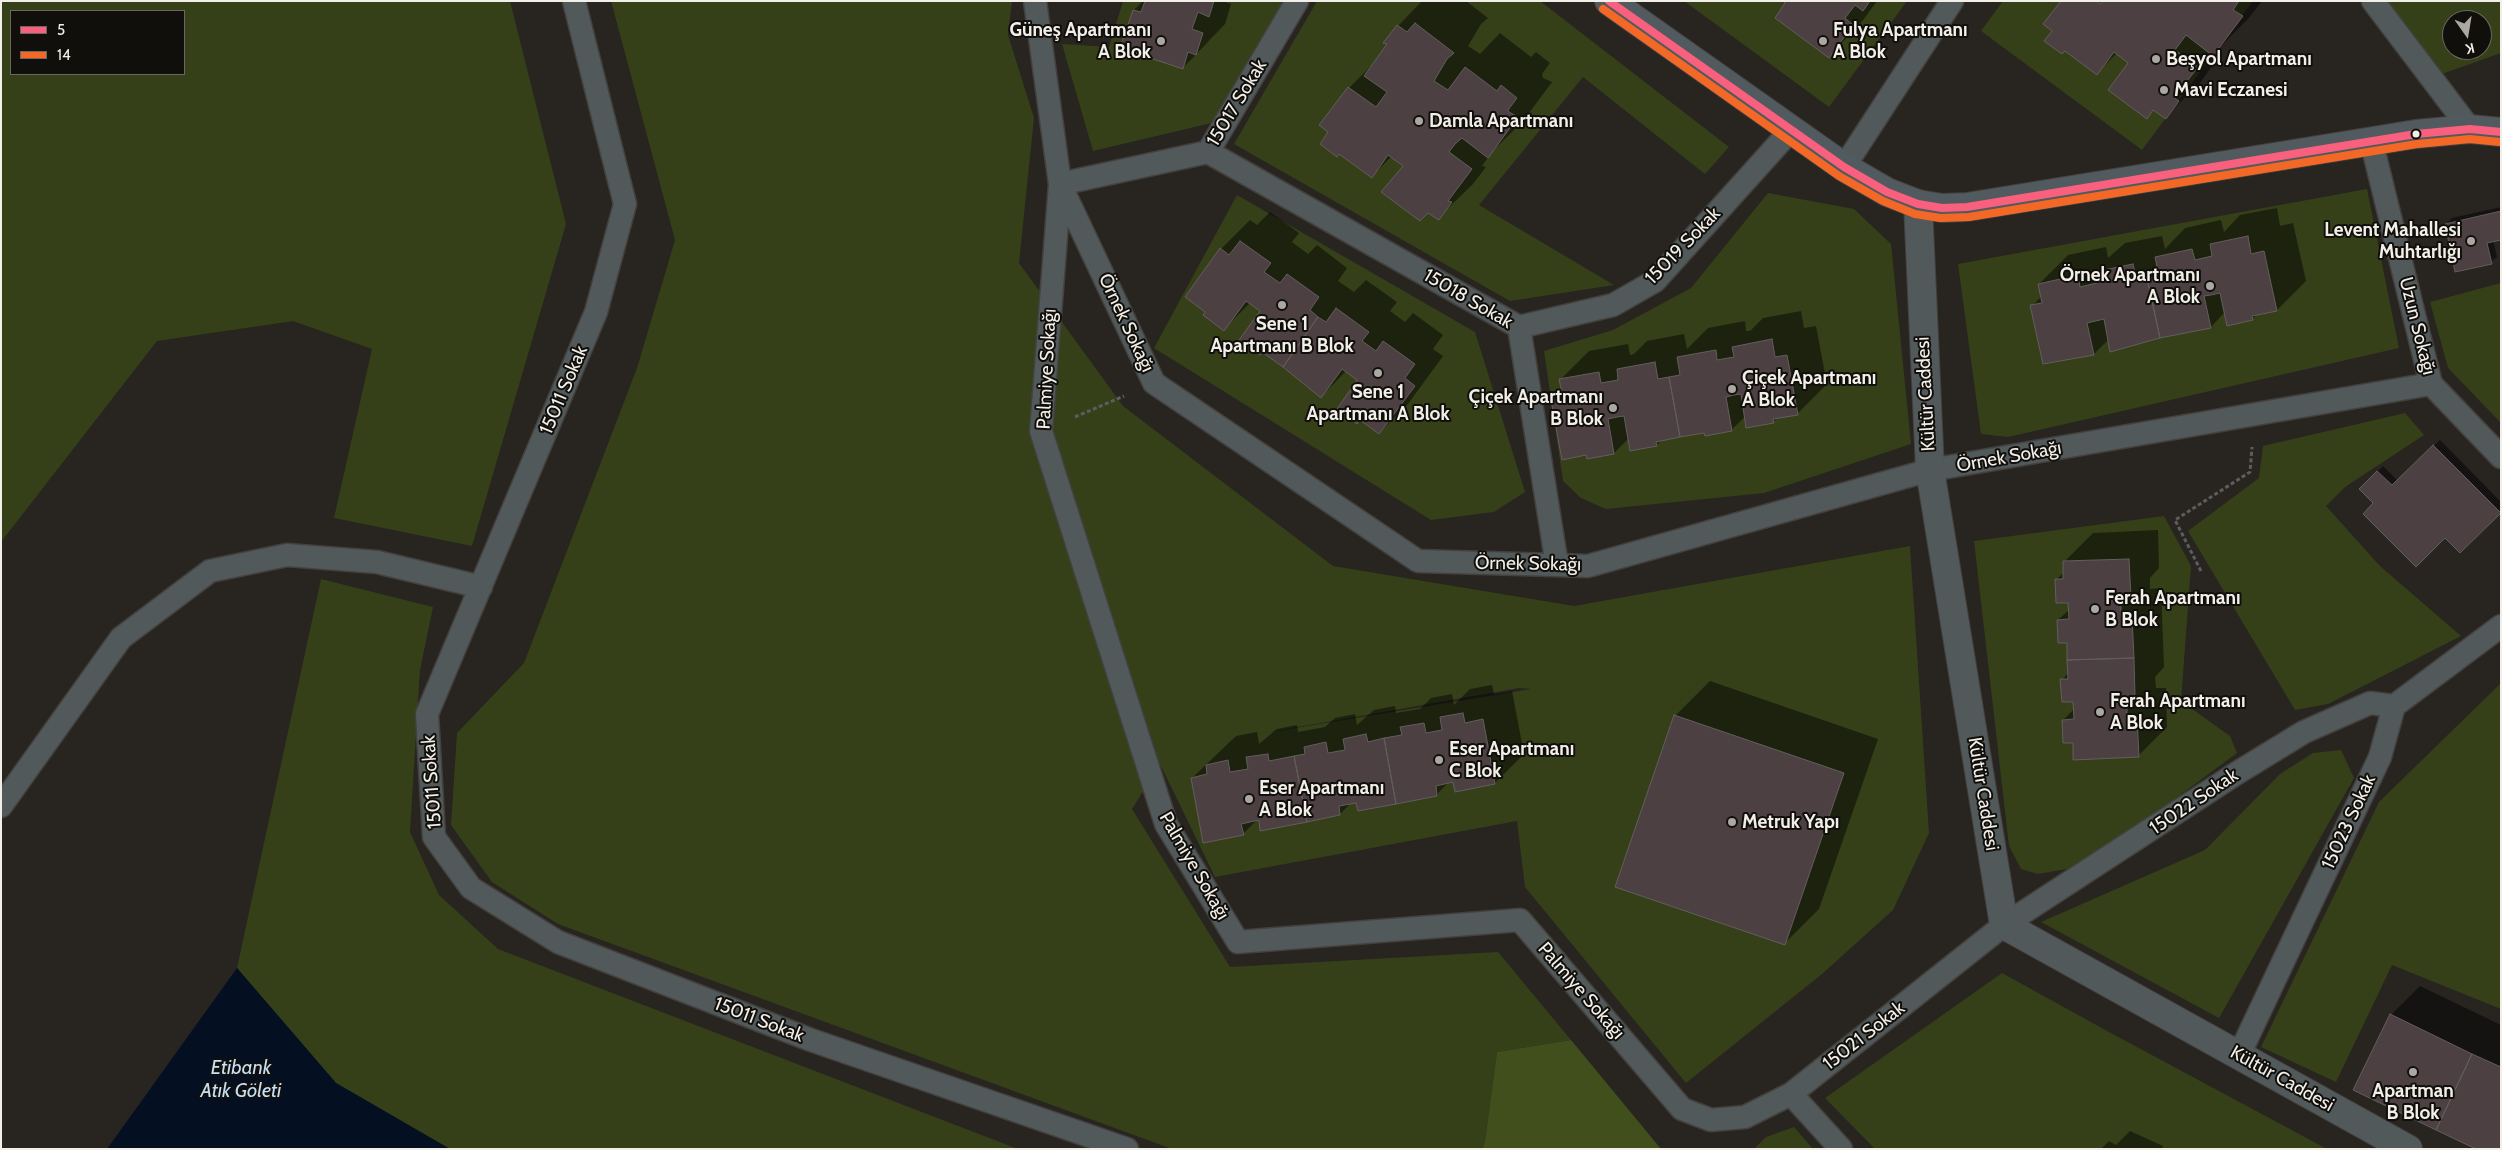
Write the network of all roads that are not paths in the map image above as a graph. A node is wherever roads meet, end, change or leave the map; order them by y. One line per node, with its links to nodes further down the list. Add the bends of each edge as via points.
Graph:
1 (574, 1): 20 (lane, 15011 Sokak, via 625,204 596,312)
2 (1035, 1): 13 (lane, Örnek Sokağı)
3 (1297, 1): 11 (lane, 15017 Sokak)
4 (1609, 1): 8 (street)
5 (1952, 1): 12 (lane)
6 (2373, 1): 7 (lane)
7 (2470, 129): 9 (street); 10 (street)
8 (1791, 130): 12 (street); 15 (lane, 15019 Sokak, via 1655,281 1613,305)
9 (2501, 132)
10 (2371, 140): 14 (street, via 1967,207 1942,208); 16 (lane, Uzun Sokağı)
11 (1208, 152): 13 (lane, 15017 Sokak); 15 (lane, 15018 Sokak)
12 (1844, 167): 14 (street, via 1887,192)
13 (1060, 184): 19 (lane, Örnek Sokağı, via 1154,383 1418,561); 27 (lane, Palmiye Sokağı, via 1041,431 1166,824 1238,942 1520,920 1682,1109)
14 (1918, 204): 18 (street, Kültür Caddesi)
15 (1519, 327): 19 (lane, 15018 Sokak)
16 (2431, 384): 17 (lane, Uzun Sokağı); 18 (lane, Örnek Sokağı)
17 (2501, 456)
18 (1930, 470): 19 (lane, Örnek Sokağı, via 1588,566); 24 (street, Kültür Caddesi)
19 (1557, 565)
20 (481, 587): 23 (lane, via 376,562 287,555 210,571 120,638); 28 (lane, 15011 Sokak, via 427,714 434,837 471,888 558,942 811,1040)
21 (2501, 626): 22 (lane)
22 (2394, 706): 24 (lane, 15022 Sokak, via 2370,703 2304,732); 25 (lane, 15023 Sokak, via 2380,757)
23 (1, 806)
24 (2004, 925): 25 (street, Kültür Caddesi); 26 (lane, 15021 Sokak)
25 (2239, 1055): 30 (street, Kültür Caddesi)
26 (1791, 1094): 27 (lane, 15021 Sokak, via 1744,1117); 29 (lane)
27 (1710, 1120)
28 (1127, 1149)
29 (1841, 1149)
30 (2408, 1149)

